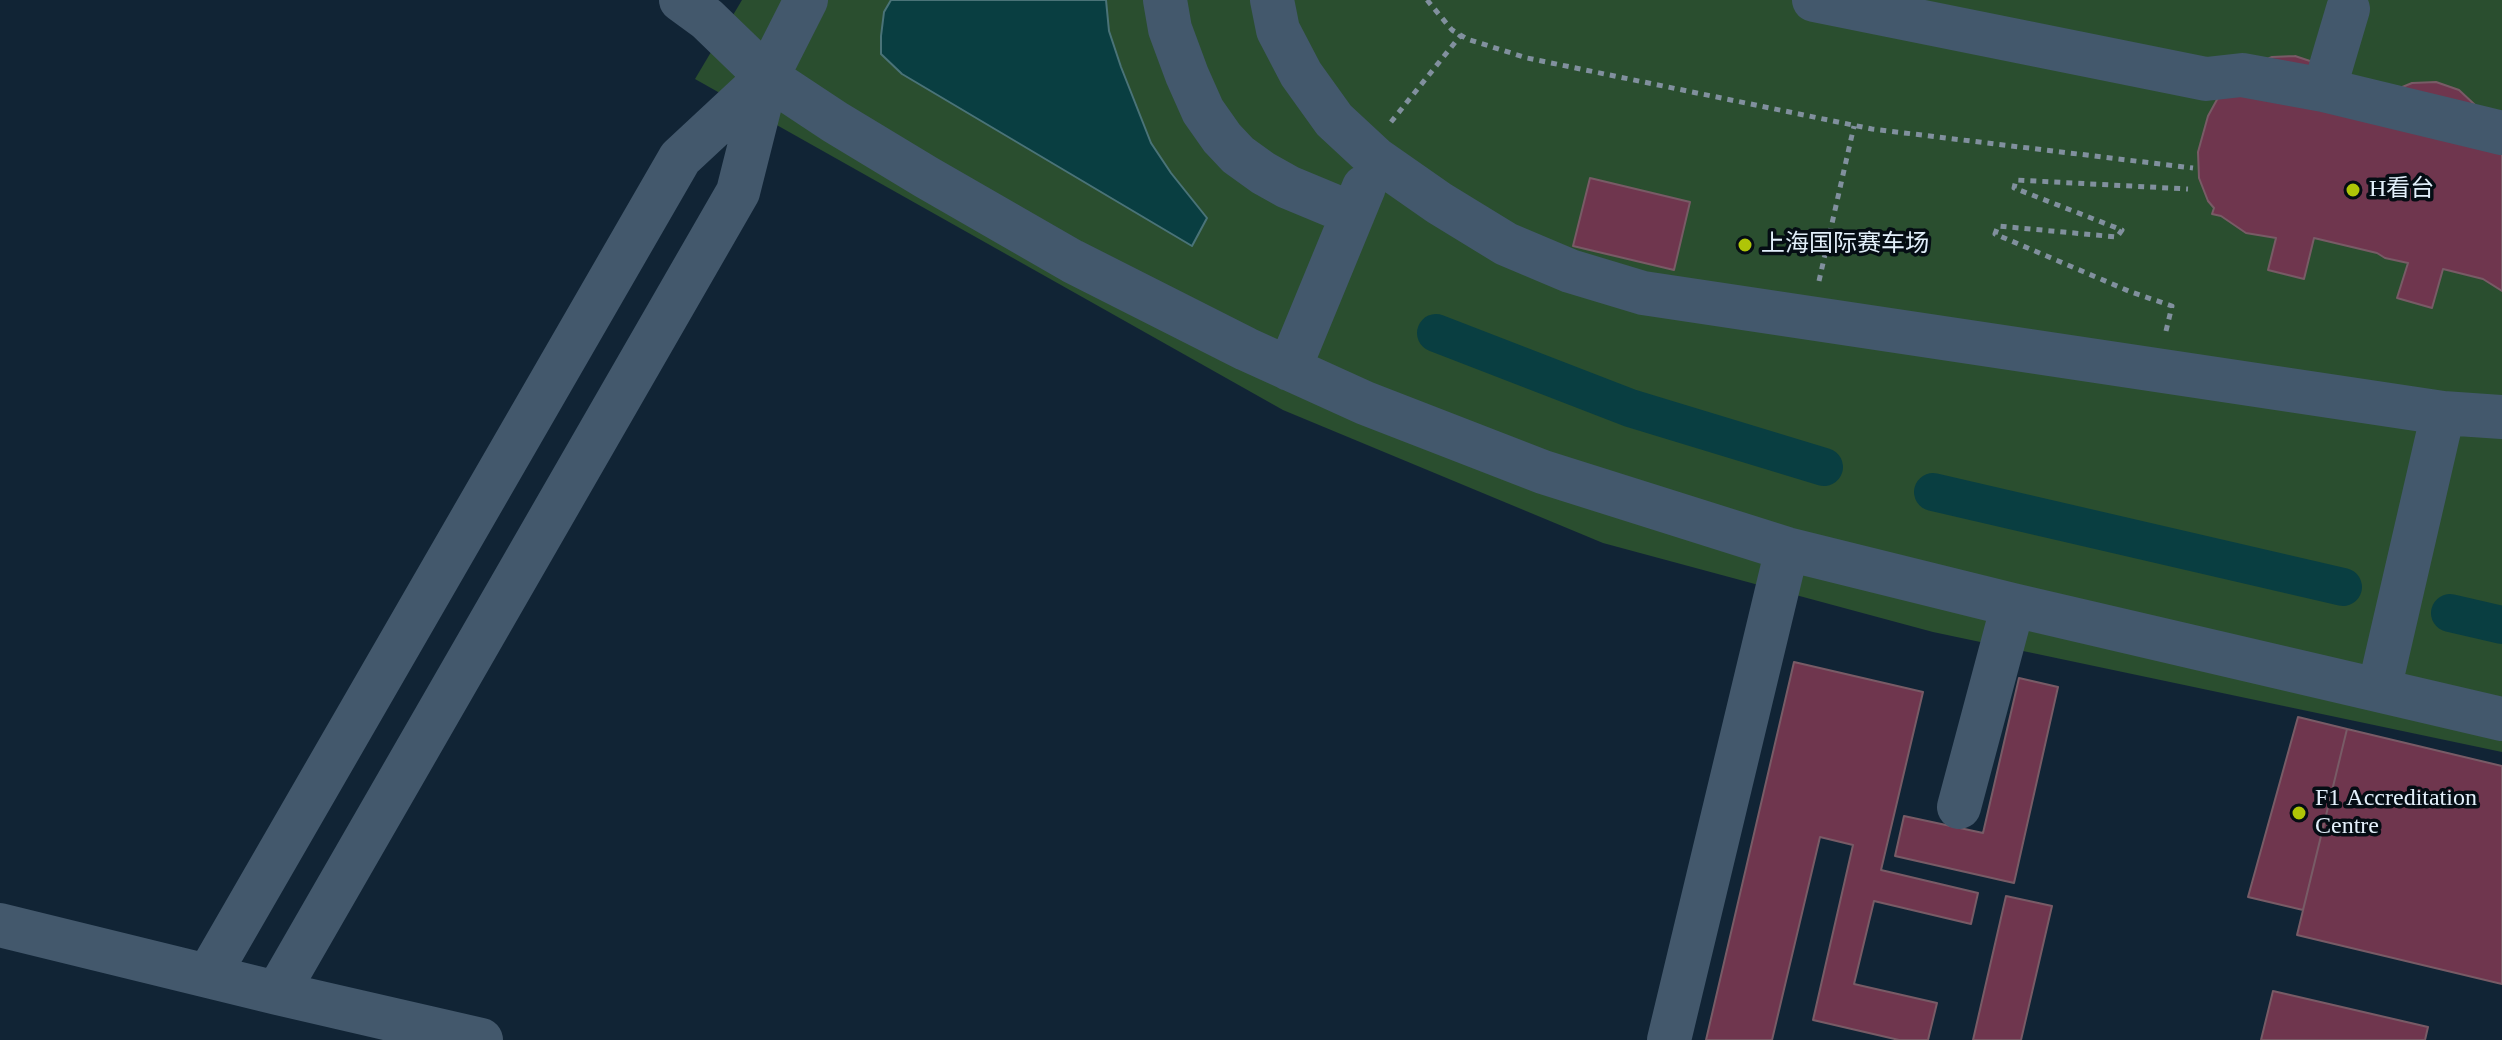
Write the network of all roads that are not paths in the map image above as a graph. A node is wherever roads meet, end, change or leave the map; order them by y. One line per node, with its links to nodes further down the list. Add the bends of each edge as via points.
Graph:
1 (681, 0): 7 (street)
2 (806, 0): 7 (street)
3 (1165, 0): 11 (street, via 1187,75 1222,138 1263,173)
4 (1272, 0): 10 (street, via 1278,30 1334,120)
5 (1814, 0): 8 (street, via 2206,79 2242,75)
6 (2348, 9): 8 (street)
7 (767, 77): 12 (street, via 997,219); 13 (street, via 680,158); 16 (street, via 738,192)
8 (2324, 90): 9 (street)
9 (2502, 133)
10 (1382, 142): 11 (street); 14 (street, via 1439,203 1506,244 1643,293)
11 (1353, 214): 12 (street)
12 (1289, 369): 17 (street, via 1530,468)
13 (547, 388): 16 (street); 18 (street)
14 (2443, 413): 15 (street); 21 (street)
15 (2502, 417)
16 (606, 422): 20 (street)
17 (1787, 549): 19 (street); 28 (street)
18 (434, 583): 20 (street); 25 (street)
19 (2013, 605): 21 (street); 23 (street)
20 (495, 616): 26 (street)
21 (2379, 690): 22 (street)
22 (2502, 719)
23 (1959, 807)
24 (0, 925): 25 (street)
25 (208, 976): 26 (street)
26 (277, 993): 27 (street)
27 (481, 1040)
28 (1669, 1040)

